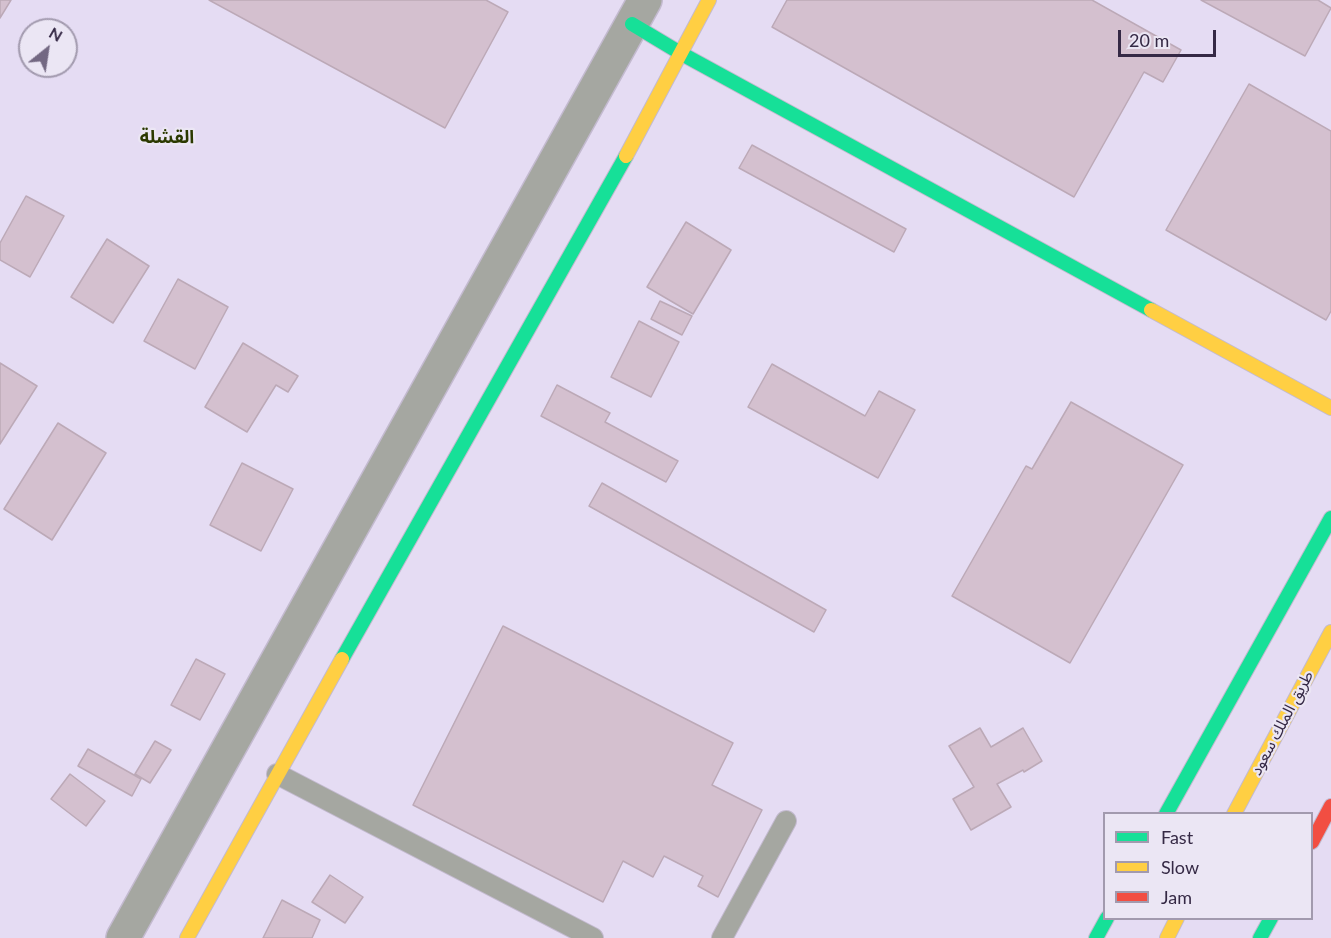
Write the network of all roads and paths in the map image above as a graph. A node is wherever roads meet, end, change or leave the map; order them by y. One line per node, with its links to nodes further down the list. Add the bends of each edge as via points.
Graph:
1 (709, 0): 3 (street)
2 (639, 12): 3 (street); 16 (street)
3 (682, 54): 4 (street); 7 (street)
4 (1331, 408)
5 (1331, 518): 9 (street)
6 (1331, 632): 10 (street, طريق الملك سعود)
7 (277, 774): 17 (street); 18 (lane)
8 (1331, 806): 12 (street)
9 (1167, 812)
10 (1234, 812)
11 (786, 821): 19 (lane)
12 (1313, 838)
13 (1106, 920): 20 (street)
14 (1176, 920): 21 (street)
15 (1270, 920): 22 (street)
16 (123, 938)
17 (186, 938)
18 (593, 938)
19 (722, 938)
20 (1096, 938)
21 (1167, 938)
22 (1260, 938)

